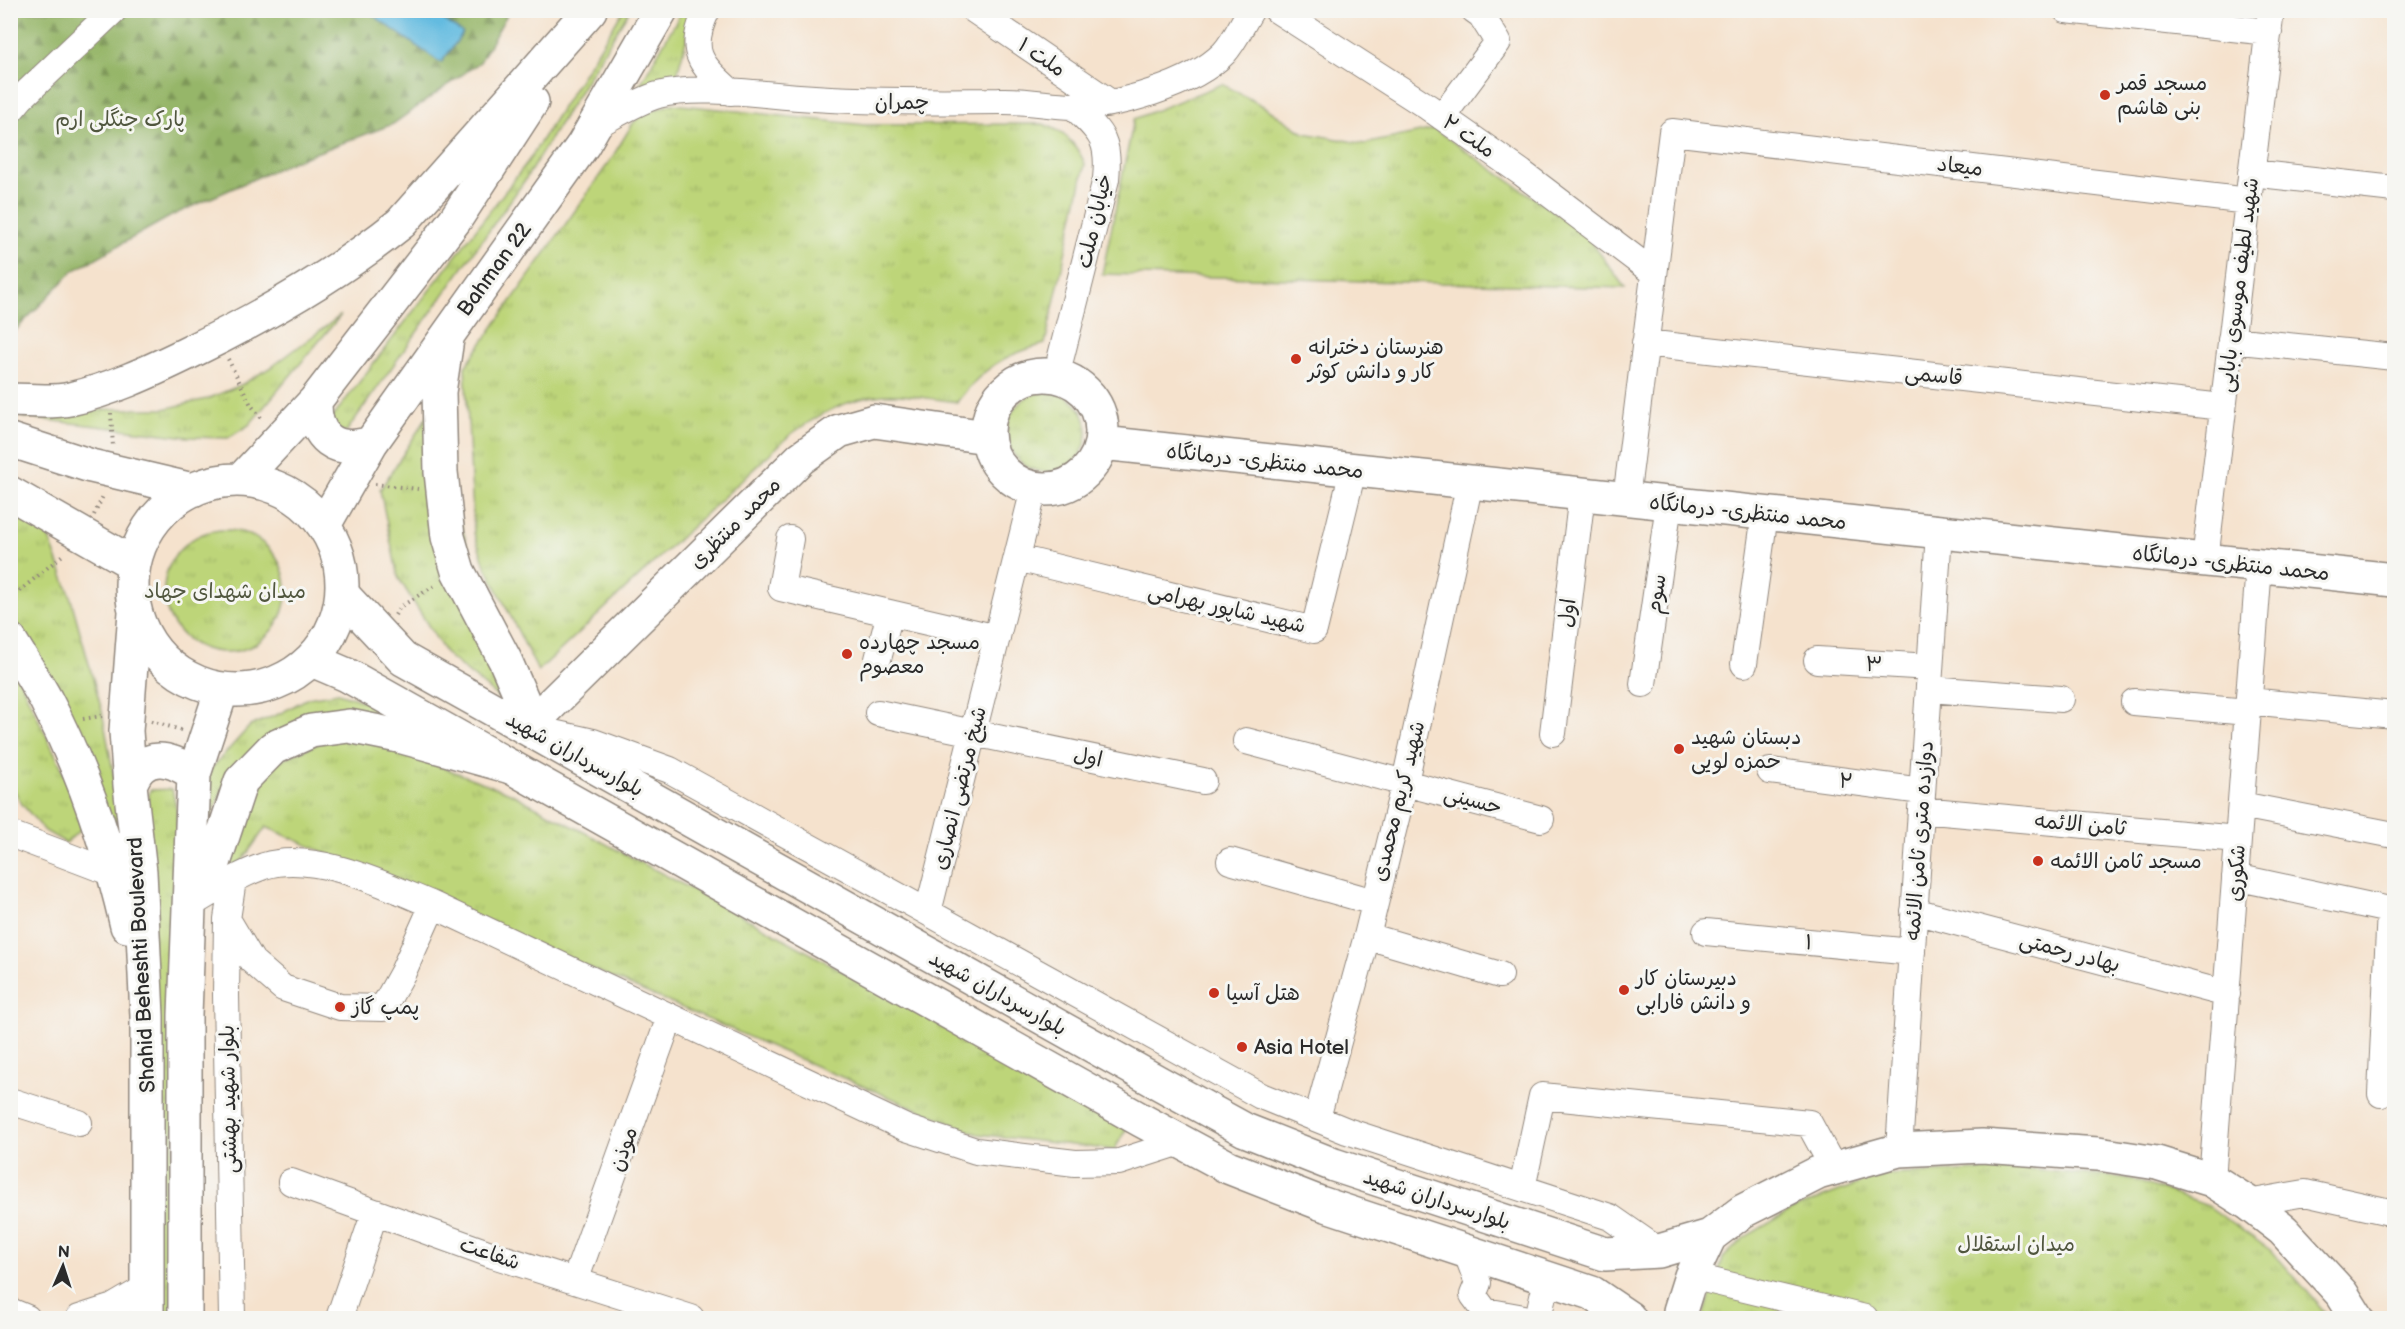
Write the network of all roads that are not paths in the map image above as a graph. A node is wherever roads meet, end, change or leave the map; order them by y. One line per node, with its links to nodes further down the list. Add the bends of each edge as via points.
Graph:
1 (114, 10): 14 (street)
2 (591, 10): 26 (main road, via 401,223 369,249 283,303 146,373 68,399); 27 (main road, via 455,220)
3 (661, 10): 16 (main road, Bahman 22)
4 (707, 10): 11 (street, via 696,37 699,56 709,72)
5 (974, 10): 12 (street, ملت ۱)
6 (1251, 10): 12 (street, via 1224,52 1199,71 1149,94)
7 (1277, 10): 15 (street, ملت ۲)
8 (1474, 10): 15 (street, via 1498,42)
9 (2066, 10): 10 (street)
10 (2270, 21): 17 (street, شهید لطیف موسوی بابایی)
11 (731, 92): 13 (street, چمران, via 865,102 1018,100); 16 (street, چمران, via 660,95)
12 (1110, 103): 13 (street)
13 (1074, 107): 25 (street, خیابان ملت, via 1101,132 1108,157)
14 (10, 111)
15 (1442, 117): 20 (street, ملت ۲)
16 (593, 127): 21 (main road, Bahman 22)
17 (2252, 173): 18 (street); 19 (street, شهید لطیف موسوی بابایی)
18 (2394, 189)
19 (2248, 201): 20 (street, میعاد, via 1672,132); 22 (street, شهید لطیف موسوی بابایی)
20 (1654, 273): 23 (street)
21 (448, 332): 31 (main road, Bahman 22); 70 (main road, via 439,392 448,537 458,571 522,699)
22 (2231, 340): 24 (street); 28 (street, شهید لطیف موسوی بابایی)
23 (1646, 344): 28 (street, قاسمی); 40 (street)
24 (2394, 357)
25 (1056, 376): 29 (main road, via 1033,377 1012,385 993,408); 32 (main road, via 1083,389 1093,400 1099,413)
26 (10, 400)
27 (315, 401): 31 (main road, via 314,419 322,435 336,445 354,448); 34 (main road)
28 (2223, 406): 47 (street, شهید لطیف موسوی بابایی)
29 (987, 437): 36 (main road, via 994,458 1007,476); 70 (main road, محمد منتظری, via 874,421 839,431 801,458)
30 (10, 440): 37 (main road, via 92,466)
31 (371, 443): 43 (main road, Bahman 22)
32 (1102, 443): 33 (main road, محمد منتظری- درمانگاه); 36 (main road, via 1097,458 1078,480 1064,487)
33 (1353, 470): 35 (main road, محمد منتظری- درمانگاه); 46 (street, شهید شاپور بهرامی, via 1314,630)
34 (241, 480): 37 (main road, via 216,482); 43 (main road, via 288,493)
35 (1470, 482): 39 (main road, محمد منتظری- درمانگاه); 78 (street, شهید کریم محمدی)
36 (1034, 489): 46 (street, شیخ مرتضی انصاری)
37 (193, 490): 48 (main road, via 172,502 155,520)
38 (10, 493): 48 (main road)
39 (1582, 494): 40 (main road, محمد منتظری- درمانگاه); 71 (street, اول)
40 (1626, 499): 41 (main road, محمد منتظری- درمانگاه)
41 (1669, 504): 42 (main road, محمد منتظری- درمانگاه); 62 (street, سوم)
42 (1765, 514): 44 (main road, محمد منتظری- درمانگاه); 60 (street)
43 (324, 525): 51 (main road, via 342,570)
44 (1939, 532): 47 (main road, محمد منتظری- درمانگاه); 61 (street, دوازده متری ثامن الائمه)
45 (790, 539): 53 (street, via 781,588)
46 (1017, 558): 54 (street, شیخ مرتضی انصاری)
47 (2205, 560): 49 (main road, محمد منتظری- درمانگاه)
48 (134, 564): 52 (main road)
49 (2259, 566): 50 (main road, محمد منتظری- درمانگاه); 67 (street, شکوری)
50 (2394, 580)
51 (342, 595): 56 (main road, بلوارسرداران شهید); 58 (main road, via 338,619)
52 (135, 612): 63 (main road, via 144,635 170,666 198,683); 79 (main road, Shahid Beheshti Boulevard, via 126,731)
53 (890, 613): 54 (street); 57 (street)
54 (997, 638): 72 (street, شیخ مرتضی انصاری)
55 (10, 640): 87 (main road, via 46,701 84,784)
56 (403, 659): 64 (main road, via 390,671); 70 (main road, بلوارسرداران شهید)
57 (878, 659)
58 (312, 660): 63 (main road, via 293,675 270,685); 64 (main road, بلوارسرداران شهید)
59 (1817, 660): 61 (street, ۳)
60 (1744, 664)
61 (1930, 678): 65 (street, ۳); 80 (street, دوازده متری ثامن الائمه)
62 (1643, 684)
63 (222, 689): 76 (main road, Shahid Beheshti Boulevard)
64 (387, 698): 74 (main road, بلوارسرداران شهید)
65 (2061, 699)
66 (2134, 702): 67 (street)
67 (2249, 706): 69 (street); 81 (street, شکوری)
68 (878, 713): 72 (street, اول)
69 (2394, 715)
70 (528, 727): 95 (street, via 593,742 670,770); 104 (main road, بلوارسرداران شهید)
71 (1553, 733)
72 (973, 734): 77 (street, اول); 95 (street, شیخ مرتضی انصاری)
73 (1246, 741): 78 (street, حسینی)
74 (511, 767): 91 (main road, via 349,726 311,731 273,748 241,781 212,869); 112 (main road, بلوارسرداران شهید)
75 (1770, 771): 80 (street, ۲)
76 (194, 774): 79 (main road, via 177,762 156,760 139,768); 91 (main road, Shahid Beheshti Boulevard)
77 (1203, 781)
78 (1405, 782): 82 (street, حسینی); 90 (street, شهید کریم محمدی)
79 (130, 785): 102 (main road, Shahid Beheshti Boulevard, via 140,872)
80 (1922, 801): 85 (street, ثامن الائمه); 93 (street, دوازده متری ثامن الائمه)
81 (2241, 805): 84 (street); 85 (street, شکوری)
82 (1541, 819)
83 (10, 834): 87 (street)
84 (2394, 835)
85 (2238, 839): 88 (street, شکوری)
86 (1230, 861): 90 (street)
87 (115, 874): 102 (main road)
88 (2235, 877): 94 (street); 101 (street, شکوری)
89 (233, 880): 91 (street); 92 (street, via 265,866 314,865 361,876); 96 (street, بلوار شهید بهشتی)
90 (1374, 902): 98 (street, شهید کریم محمدی)
91 (190, 905): 132 (main road, Shahid Beheshti Boulevard, via 185,1016)
92 (433, 905): 96 (street, via 382,1008 340,1006 283,988 252,961); 103 (street)
93 (1914, 911): 99 (street, دوازده متری ثامن الائمه); 101 (street, بهادر رحمتی)
94 (2392, 911): 107 (street)
95 (928, 912): 105 (street)
96 (227, 919): 133 (street, بلوار شهید بهشتی)
97 (1706, 932): 99 (street, ۱)
98 (1366, 936): 100 (street); 109 (street, شهید کریم محمدی)
99 (1912, 952): 113 (street, دوازده متری ثامن الائمه)
100 (1500, 975)
101 (2226, 994): 115 (street, شکوری)
102 (147, 1016): 127 (main road, Shahid Beheshti Boulevard)
103 (670, 1017): 112 (street, via 906,1128 976,1151 1076,1163 1119,1162); 125 (street, موذن)
104 (1064, 1030): 105 (street); 111 (main road, بلوارسرداران شهید)
105 (1141, 1030): 106 (street)
106 (1233, 1081): 109 (street); 111 (street)
107 (2381, 1094)
108 (10, 1101): 110 (street)
109 (1317, 1118): 117 (street)
110 (79, 1123)
111 (1260, 1135): 123 (main road, بلوارسرداران شهید, via 1335,1165 1605,1254)
112 (1181, 1142): 122 (main road, بلوارسرداران شهید, via 1228,1167 1320,1203)
113 (1899, 1150): 114 (main road); 115 (main road, via 1982,1146 2098,1154 2157,1162)
114 (1834, 1169): 117 (street, via 1809,1123 1542,1096); 121 (main road, via 1818,1173 1743,1211)
115 (2212, 1180): 118 (main road)
116 (291, 1182): 119 (street, شفاعت)
117 (1522, 1188): 123 (street, via 1610,1217)
118 (2248, 1203): 120 (street, via 2305,1193); 141 (main road, via 2283,1230 2342,1294)
119 (375, 1212): 125 (street, شفاعت); 134 (street)
120 (2394, 1213)
121 (1710, 1236): 123 (main road, بلوارسرداران شهید); 124 (main road)
122 (1466, 1251): 126 (main road, بلوارسرداران شهید); 136 (street, via 1478,1283 1473,1295 1485,1311)
123 (1659, 1251)
124 (1691, 1276): 139 (main road); 140 (street)
125 (575, 1281): 135 (street, شفاعت)
126 (1555, 1281): 137 (street, via 1543,1296); 138 (main road, بلوارسرداران شهید, via 1592,1293)
127 (147, 1287): 130 (street, via 113,1307); 131 (main road, Shahid Beheshti Boulevard)
128 (10, 1311): 129 (street)
129 (27, 1318)
130 (79, 1318)
131 (147, 1318)
132 (185, 1318)
133 (231, 1318)
134 (339, 1318)
135 (691, 1318)
136 (1524, 1318)
137 (1538, 1318)
138 (1629, 1318)
139 (1680, 1318)
140 (1865, 1318)
141 (2358, 1318)

